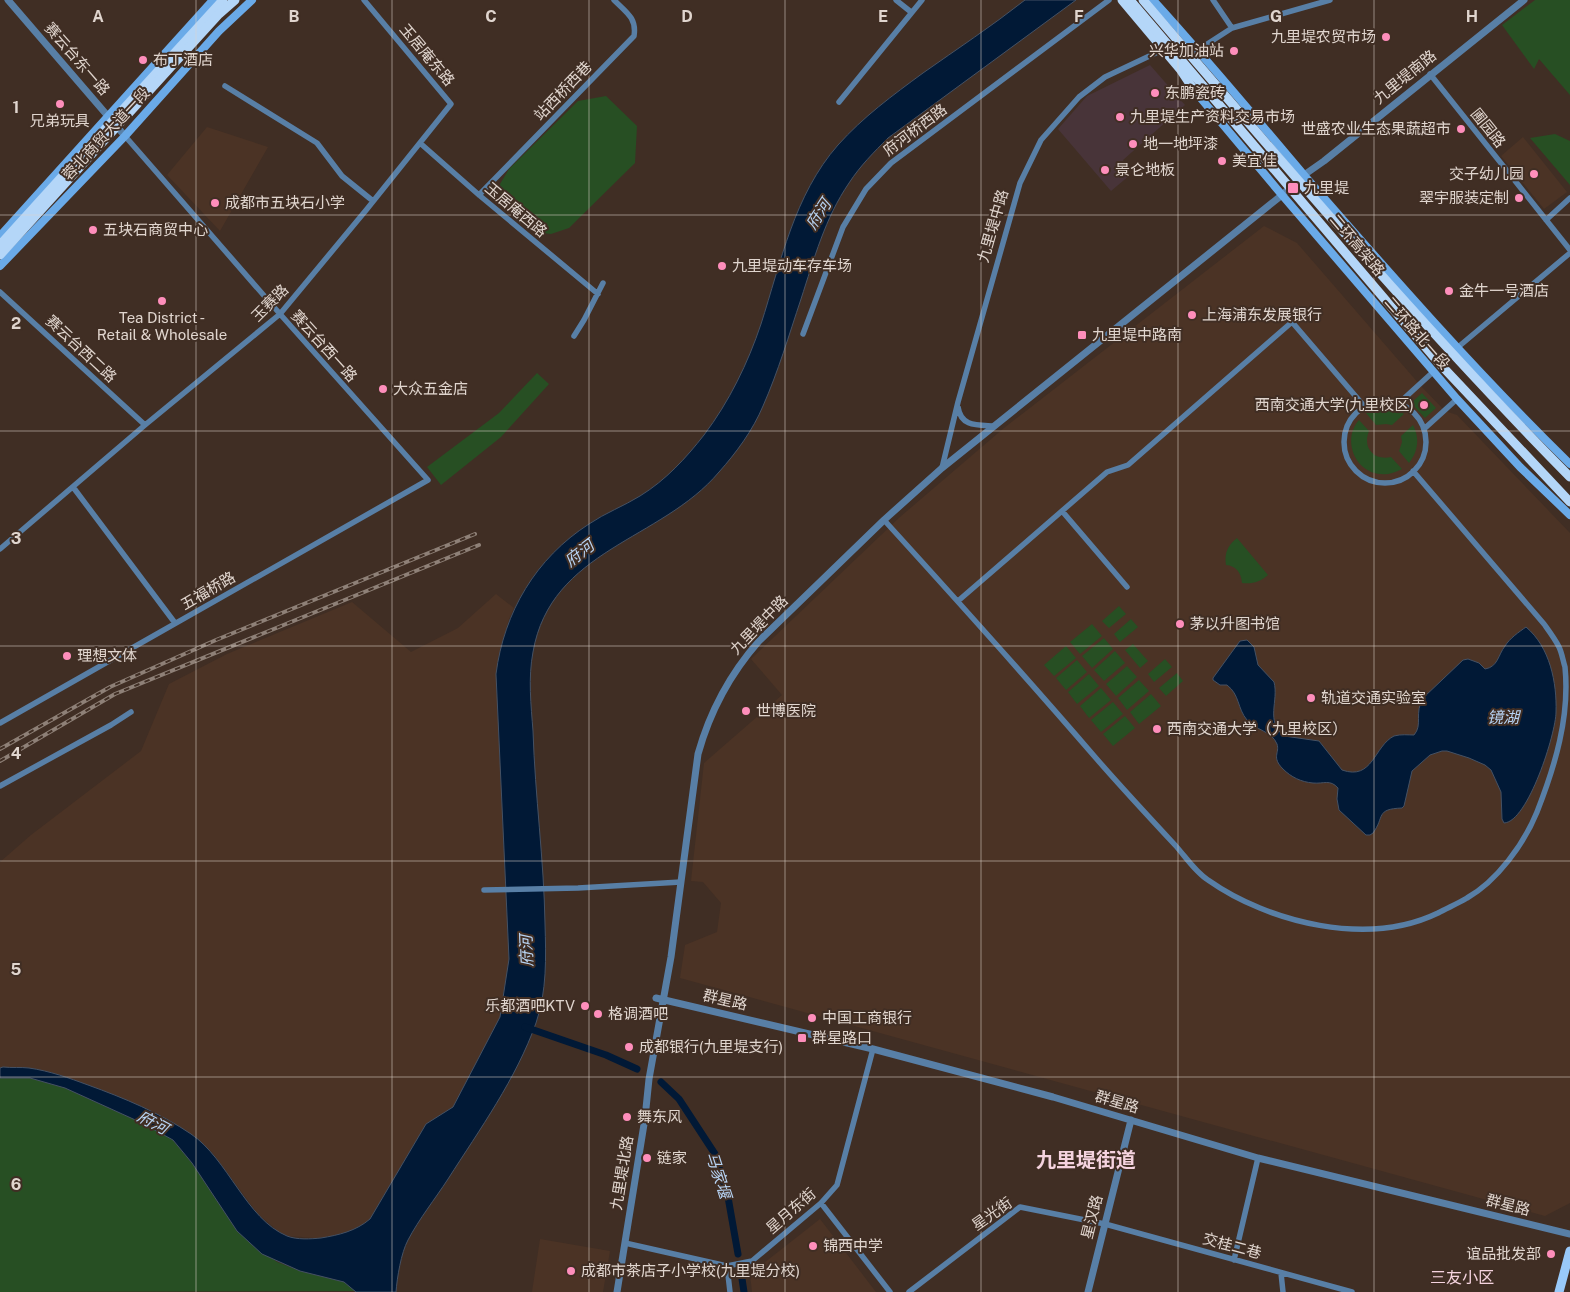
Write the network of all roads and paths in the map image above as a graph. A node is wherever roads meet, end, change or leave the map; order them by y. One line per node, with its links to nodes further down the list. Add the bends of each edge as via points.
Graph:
1 (8, 0): 28 (street, 赛云台东一路)
2 (212, 0): 28 (main road, 蓉北商贸大道一段)
3 (223, 0): 28 (highway, 蓉北商贸大道一段)
4 (235, 0): 40 (highway, 蓉北商贸大道一段, bridge)
5 (252, 0): 29 (main road, 蓉北商贸大道一段, via 219,31)
6 (364, 0): 27 (street, 玉居庵东路)
7 (614, 0): 32 (street, 站西桥西巷, via 636,26 634,36)
8 (896, 0): 19 (street)
9 (922, 0): 19 (street)
10 (1109, 0): 46 (street, 府河桥西路, via 891,163 866,189 843,227)
11 (1116, 0): 22 (main road, 二环路北一段)
12 (1122, 0): 25 (highway)
13 (1130, 0): 63 (highway, 二环高架路, bridge, via 1440,364)
14 (1143, 0): 60 (highway, 二环高架路, bridge, via 1304,188 1458,360)
15 (1153, 0): 21 (main road, 二环路北一段)
16 (1213, 0): 20 (street)
17 (1330, 0): 20 (street)
18 (1524, 0): 23 (street, 九里堤南路)
19 (911, 12): 26 (street)
20 (1232, 28): 21 (street)
21 (1198, 50): 31 (main road, 二环路北一段)
22 (1160, 51): 25 (main road, 二环路北一段); 51 (street, 九里堤中路, via 1105,77 1079,98 1041,140 1020,183)
23 (1430, 74): 31 (street, 九里堤南路); 36 (street, 圃园路)
24 (225, 86): 35 (street, via 317,143 342,176)
25 (1196, 93): 33 (main road, 二环路北一段)
26 (839, 102)
27 (451, 104): 30 (street, 玉赛路)
28 (113, 116): 29 (street, 赛云台东一路); 37 (main road, 蓉北商贸大道一段); 38 (highway, bridge)
29 (125, 136): 41 (main road, 蓉北商贸大道一段); 45 (street, 赛云台西一路)
30 (420, 142): 32 (street, 玉居庵西路); 35 (street, 玉赛路)
31 (1304, 174): 33 (street, 九里堤中路); 48 (main road, 二环路北一段)
32 (479, 195): 44 (street, 玉居庵西路)
33 (1282, 195): 49 (main road, 二环路北一段); 55 (street, 九里堤中路)
34 (1570, 198): 36 (street)
35 (373, 201): 45 (street, 玉赛路)
36 (1546, 220): 39 (street, 圃园路)
37 (0, 236)
38 (0, 245)
39 (1570, 252): 48 (street)
40 (0, 255)
41 (0, 266)
42 (603, 283): 44 (street)
43 (0, 292): 54 (street, 赛云台西二路)
44 (598, 294): 47 (street)
45 (280, 314): 54 (street, 玉赛路); 61 (street, 赛云台西一路)
46 (803, 334)
47 (574, 336)
48 (1456, 348): 57 (main road, 二环路北一段)
49 (1433, 372): 50 (main road, 二环路北一段); 52 (street)
50 (1457, 399): 56 (street); 65 (main road, 二环路北一段)
51 (958, 402): 55 (street, via 959,415 964,421); 58 (street, 九里堤中路)
52 (1399, 403): 53 (street, via 1378,400); 56 (street, via 1415,413)
53 (1364, 406): 59 (street, via 1347,423 1343,435 1343,448 1355,471 1381,483 1395,482); 64 (street, via 1292,322 1128,465 1107,472)
54 (145, 425): 62 (street, 玉赛路)
55 (994, 426): 58 (street, 九里堤中路)
56 (1424, 429): 59 (street, via 1425,453)
57 (1570, 464)
58 (942, 468): 66 (street, 九里堤中路)
59 (1413, 471): 69 (street, via 1544,624 1560,648 1568,682 1568,714 1562,746 1529,831 1503,867 1476,892 1426,918 1369,929 1339,928 1259,908 1204,878)
60 (1570, 477)
61 (428, 480): 70 (street, 五福桥路)
62 (73, 487): 67 (street, 玉赛路); 70 (street)
63 (1570, 502)
64 (1062, 512): 68 (street); 69 (street)
65 (1570, 515)
66 (884, 520): 69 (street); 74 (street, 九里堤中路, via 759,641 724,690 698,754)
67 (0, 549)
68 (1127, 587)
69 (958, 601)
70 (176, 623): 72 (street, 五福桥路)
71 (131, 712): 73 (street)
72 (0, 723)
73 (0, 786)
74 (681, 882): 75 (street); 76 (street, 九里堤中路)
75 (485, 890)
76 (660, 999): 77 (street, 群星路); 83 (street, 九里堤北路)
77 (873, 1049): 78 (street, 群星路); 80 (street, 星月东街, via 837,1185)
78 (1130, 1120): 79 (street, 群星路); 81 (street, 星汉路)
79 (1258, 1158): 82 (street, 群星路); 85 (street)
80 (821, 1203): 86 (street, 星月东街, via 752,1261); 90 (street)
81 (1105, 1224): 85 (street, 交桂二巷); 91 (street, 星光街, via 1020,1207); 92 (street, 星汉路)
82 (1570, 1234)
83 (625, 1243): 86 (street, 星月东街); 88 (street, 九里堤北路)
84 (1570, 1251): 95 (main road)
85 (1234, 1260): 87 (street, 交桂二巷)
86 (727, 1266): 89 (street)
87 (1281, 1273): 93 (street); 94 (street, 交桂二巷)
88 (617, 1292)
89 (730, 1292)
90 (890, 1292)
91 (908, 1292)
92 (1088, 1292)
93 (1283, 1292)
94 (1352, 1292)
95 (1559, 1292)

